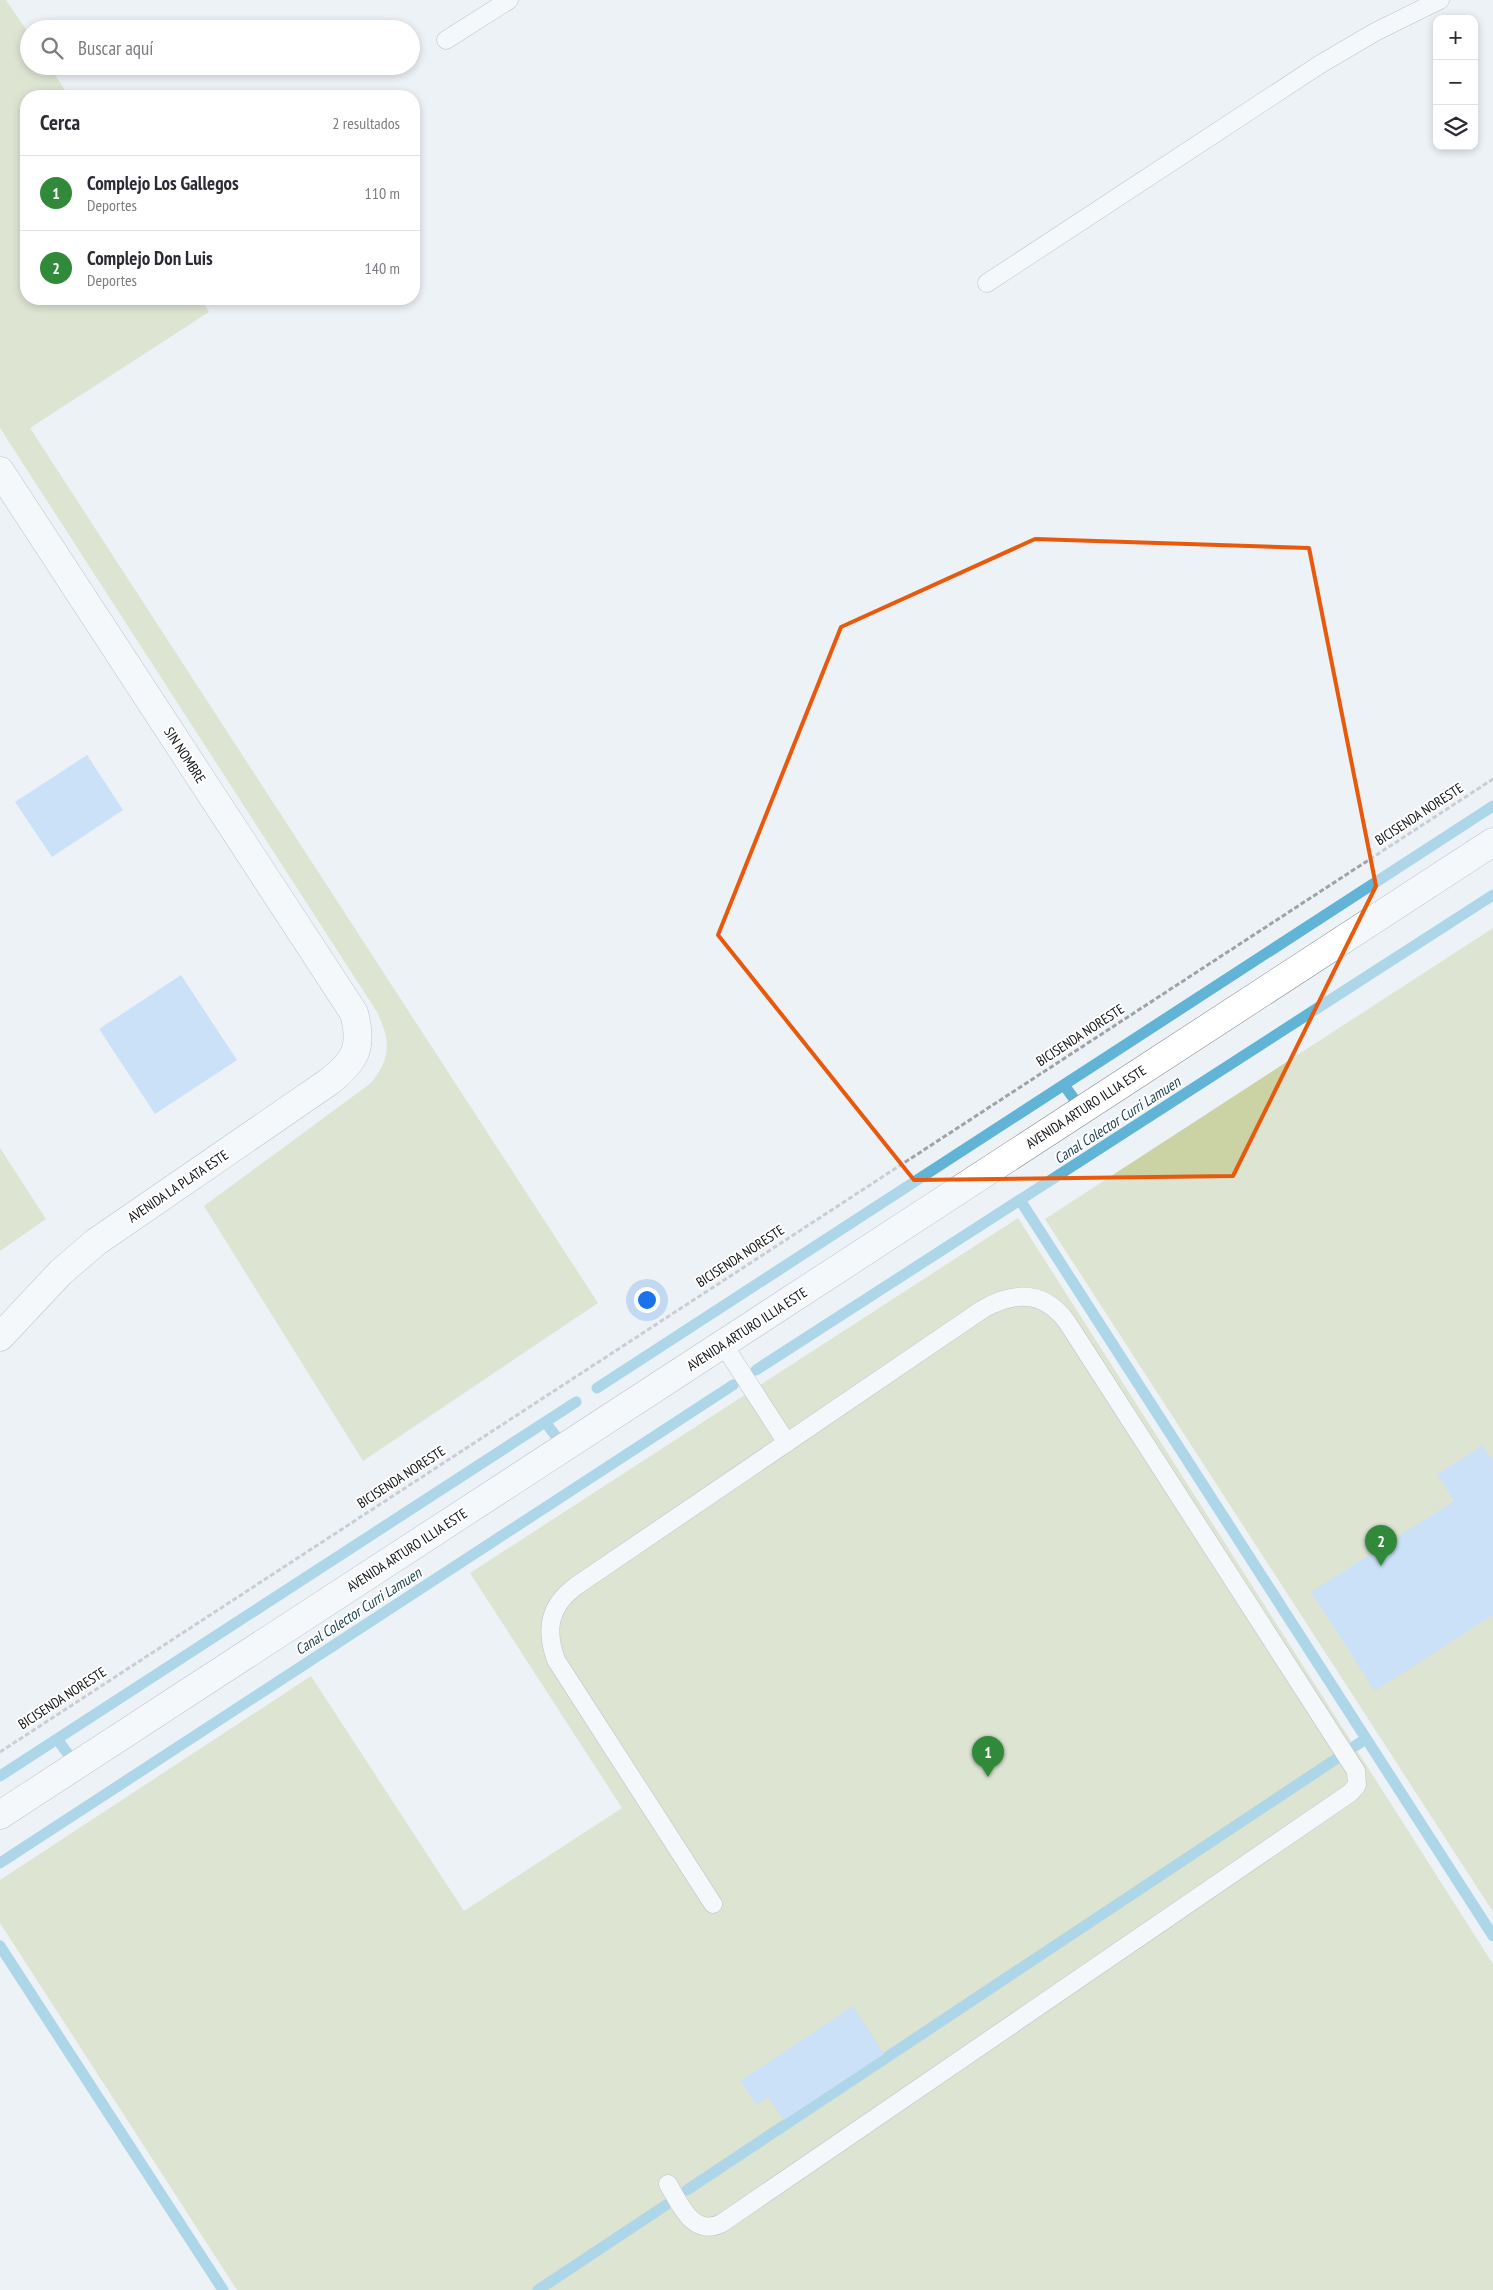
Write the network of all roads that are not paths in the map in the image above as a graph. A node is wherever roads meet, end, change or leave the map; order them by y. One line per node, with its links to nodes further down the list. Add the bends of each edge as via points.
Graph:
1 (509, 0): 3 (lane)
2 (1440, 0): 4 (lane, via 1334,56)
3 (446, 40)
4 (986, 283)
5 (0, 471): 7 (main road, SIN NOMBRE, via 354,1013)
6 (1493, 842): 9 (main road, AVENIDA ARTURO ILLIA ESTE)
7 (359, 1042): 8 (main road, AVENIDA LA PLATA ESTE, via 354,1058 330,1081 96,1242 61,1272)
8 (0, 1337)
9 (723, 1344): 10 (lane); 11 (main road, AVENIDA ARTURO ILLIA ESTE)
10 (787, 1443): 12 (lane, via 567,1593 550,1625 552,1648 562,1670); 13 (lane, via 993,1304 1016,1297 1048,1303 1067,1322 1356,1771 1358,1781 1350,1793 722,2223 710,2228 698,2225 688,2216)
11 (0, 1815)
12 (713, 1904)
13 (668, 2184)

